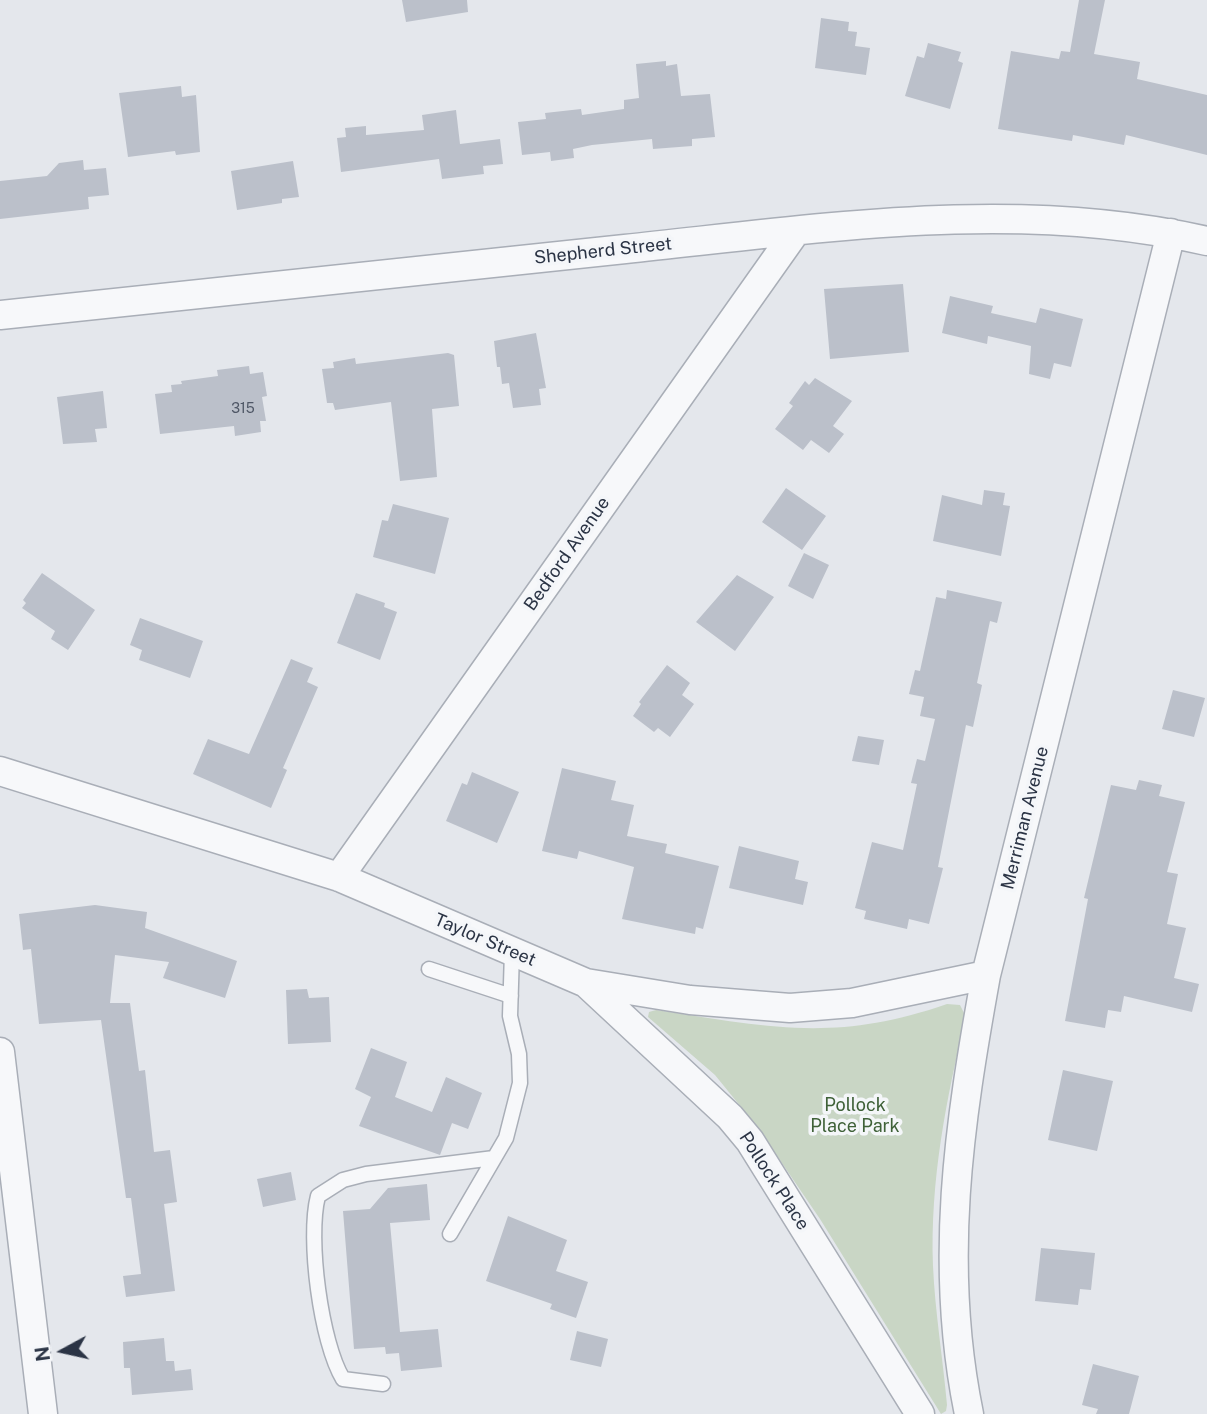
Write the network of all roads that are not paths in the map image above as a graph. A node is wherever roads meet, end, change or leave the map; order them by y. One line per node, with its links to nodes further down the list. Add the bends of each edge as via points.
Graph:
1 (796, 231): 2 (street, Shepherd Street, via 1011,219); 4 (street, Shepherd Street); 6 (street, Bedford Avenue)
2 (1171, 233): 3 (street, Shepherd Street); 9 (street, Merriman Avenue)
3 (1207, 241)
4 (0, 315)
5 (0, 771): 6 (street, Taylor Street)
6 (339, 877): 7 (street, Taylor Street)
7 (512, 952): 10 (street, Taylor Street); 11 (lane)
8 (429, 969): 11 (lane)
9 (986, 975): 10 (street, Taylor Street, via 852,1003 790,1008 690,1000); 19 (street, Merriman Avenue, via 954,1185 955,1298)
10 (586, 983): 18 (street, Pollock Place, via 690,1078 750,1141)
11 (511, 996): 13 (lane, via 520,1083 506,1138)
12 (0, 1052): 14 (street)
13 (494, 1158): 15 (lane); 16 (lane, via 366,1174 343,1180 318,1196 312,1219 317,1281 335,1365 343,1379)
14 (8, 1172): 17 (street)
15 (450, 1234)
16 (383, 1384)
17 (43, 1414)
18 (920, 1414)
19 (969, 1414)

